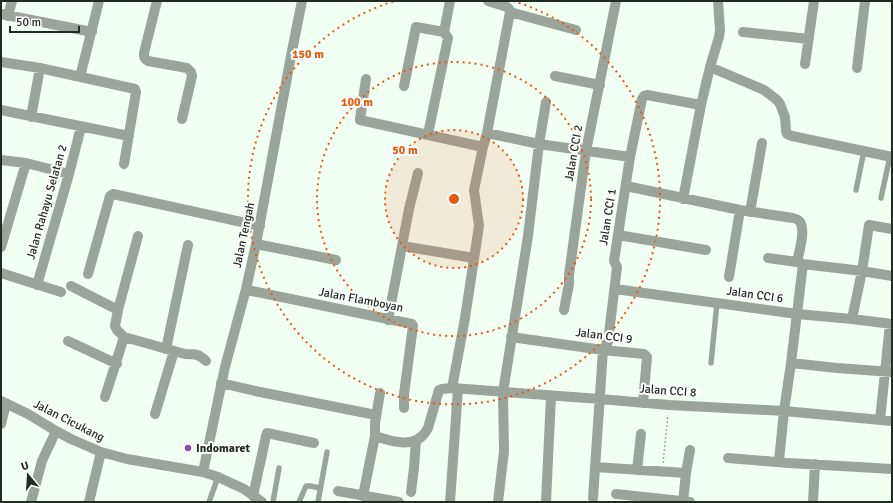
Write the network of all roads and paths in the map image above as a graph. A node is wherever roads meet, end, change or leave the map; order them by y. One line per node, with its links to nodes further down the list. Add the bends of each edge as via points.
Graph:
1 (12, 1): 12 (street)
2 (99, 1): 14 (street)
3 (157, 1): 32 (street, via 144,57 148,61 190,70 192,76)
4 (302, 1): 54 (street, Jalan Tengah)
5 (450, 1): 15 (street)
6 (488, 1): 11 (street, via 507,7)
7 (616, 1): 26 (street, Jalan CCI 2)
8 (718, 1): 20 (street, via 720,30)
9 (814, 1): 17 (street)
10 (865, 1): 22 (street)
11 (510, 12): 13 (street); 34 (street)
12 (5, 15): 14 (street)
13 (576, 30)
14 (92, 32): 24 (street)
15 (444, 32): 27 (street, via 416,27); 35 (street, via 448,38)
16 (743, 32): 17 (street)
17 (809, 39): 19 (street)
18 (1, 62): 21 (street)
19 (805, 64)
20 (710, 67): 29 (street); 41 (street, via 764,90 777,100 785,117 788,134)
21 (40, 68): 24 (street); 31 (street)
22 (857, 68)
23 (555, 76): 26 (street)
24 (80, 77): 36 (street, via 135,89)
25 (366, 79): 35 (street, via 360,120)
26 (600, 85): 40 (street, Jalan CCI 2)
27 (404, 86)
28 (546, 102): 38 (street)
29 (701, 105): 43 (street, Jalan CCI 1, via 644,96); 52 (street)
30 (1, 110): 31 (street)
31 (32, 117): 33 (street)
32 (182, 119)
33 (81, 127): 36 (street); 48 (street, Jalan Rahayu Selatan 2)
34 (487, 133): 38 (street); 39 (street)
35 (428, 134): 39 (street)
36 (129, 136): 46 (street)
37 (762, 143): 53 (street)
38 (539, 144): 40 (street); 85 (street)
39 (483, 147): 63 (street, via 474,190 479,226)
40 (586, 151): 43 (street); 79 (street, Jalan CCI 2)
41 (864, 151): 42 (street); 50 (lane)
42 (891, 156): 51 (lane)
43 (630, 157): 49 (street, Jalan CCI 1)
44 (1, 160): 45 (street)
45 (26, 163): 48 (street); 61 (street)
46 (124, 164)
47 (418, 173): 60 (street)
48 (69, 174): 72 (street, Jalan Rahayu Selatan 2)
49 (626, 186): 52 (street); 56 (street, Jalan CCI 1)
50 (856, 190)
51 (881, 198)
52 (683, 199): 53 (street)
53 (745, 211): 66 (street, via 798,220 802,224); 71 (street)
54 (260, 226): 58 (street, Jalan Tengah); 69 (street, via 113,194 110,196)
55 (892, 229): 67 (street, via 869,225)
56 (618, 235): 62 (street); 75 (street, Jalan CCI 1, via 614,261 617,268)
57 (138, 236): 78 (street)
58 (256, 244): 65 (street); 74 (street, Jalan Tengah)
59 (188, 245): 87 (street)
60 (402, 246): 63 (street); 82 (street)
61 (1, 247)
62 (706, 250)
63 (474, 258): 95 (street)
64 (768, 258): 66 (street)
65 (336, 260)
66 (800, 263): 67 (street); 80 (street)
67 (862, 271): 70 (street); 81 (street)
68 (1, 273): 72 (street)
69 (88, 274)
70 (892, 276)
71 (730, 277)
72 (37, 285): 76 (street)
73 (71, 286): 78 (street)
74 (246, 289): 82 (street, Jalan Flamboyan); 92 (street, Jalan Tengah)
75 (615, 289): 77 (street, Jalan CCI 6); 88 (street, Jalan CCI 1, via 608,342)
76 (61, 292)
77 (717, 302): 80 (street, Jalan CCI 6); 89 (lane)
78 (118, 310): 84 (street, via 115,326)
79 (564, 310)
80 (797, 314): 81 (street, Jalan CCI 6); 90 (street)
81 (852, 319): 83 (street, Jalan CCI 6)
82 (388, 320): 104 (street, Jalan Flamboyan, via 413,326)
83 (891, 324): 93 (street)
84 (124, 337): 87 (street); 91 (street)
85 (511, 337): 88 (street, Jalan CCI 9); 96 (street)
86 (68, 341): 91 (street)
87 (170, 350): 92 (street); 106 (street)
88 (604, 350): 100 (street, Jalan CCI 1); 102 (street, Jalan CCI 9, via 646,355)
89 (711, 363)
90 (791, 363): 93 (street); 105 (street)
91 (116, 364): 99 (street)
92 (216, 364): 94 (street, Jalan Tengah)
93 (888, 372): 108 (street)
94 (221, 383): 107 (street); 126 (street, Jalan Tengah)
95 (455, 388): 96 (street, Jalan CCI 8); 114 (street, via 439,390 426,433); 145 (street)
96 (503, 392): 98 (street, Jalan CCI 8); 146 (street, via 504,451)
97 (380, 393): 107 (street)
98 (551, 396): 100 (street, Jalan CCI 8); 147 (street)
99 (105, 397)
100 (600, 399): 102 (street, Jalan CCI 8); 122 (street, Jalan CCI 1)
101 (4, 402): 110 (street); 111 (street, Jalan Cicukang)
102 (643, 403): 103 (street, Jalan CCI 8)
103 (669, 405): 105 (street, Jalan CCI 8); 127 (path)
104 (404, 408)
105 (784, 411): 108 (street, Jalan CCI 8); 120 (street)
106 (155, 414)
107 (376, 415): 113 (street)
108 (880, 420): 109 (street, Jalan CCI 8)
109 (892, 421)
110 (1, 424)
111 (56, 431): 117 (street, Jalan Cicukang); 137 (street, via 42,461)
112 (641, 434): 125 (street)
113 (374, 436): 114 (street, via 404,443); 135 (street)
114 (416, 441): 132 (street)
115 (314, 443): 134 (street, via 267,433)
116 (690, 450): 128 (street)
117 (101, 452): 126 (street, Jalan Cicukang); 138 (street)
118 (327, 452): 130 (lane)
119 (728, 458): 120 (street)
120 (779, 461): 121 (street)
121 (815, 464): 124 (street); 150 (street)
122 (596, 467): 125 (street); 136 (street, Jalan CCI 1)
123 (279, 468): 141 (lane)
124 (892, 469)
125 (637, 470): 127 (street)
126 (203, 472): 129 (street, Jalan Cicukang)
127 (662, 472): 128 (street)
128 (686, 473): 148 (street)
129 (218, 477): 134 (street, Jalan Cicukang); 139 (lane)
130 (320, 488): 142 (lane, via 306,486); 143 (lane)
131 (338, 491): 135 (street)
132 (411, 492)
133 (616, 494): 148 (street)
134 (253, 496): 140 (street, Jalan Cicukang)
135 (363, 496): 144 (street)
136 (593, 498)
137 (31, 502)
138 (89, 502)
139 (209, 502)
140 (262, 502)
141 (273, 502)
142 (299, 502)
143 (318, 502)
144 (399, 502)
145 (450, 502)
146 (498, 502)
147 (546, 502)
148 (683, 502): 149 (street)
149 (690, 502)
150 (813, 502)

